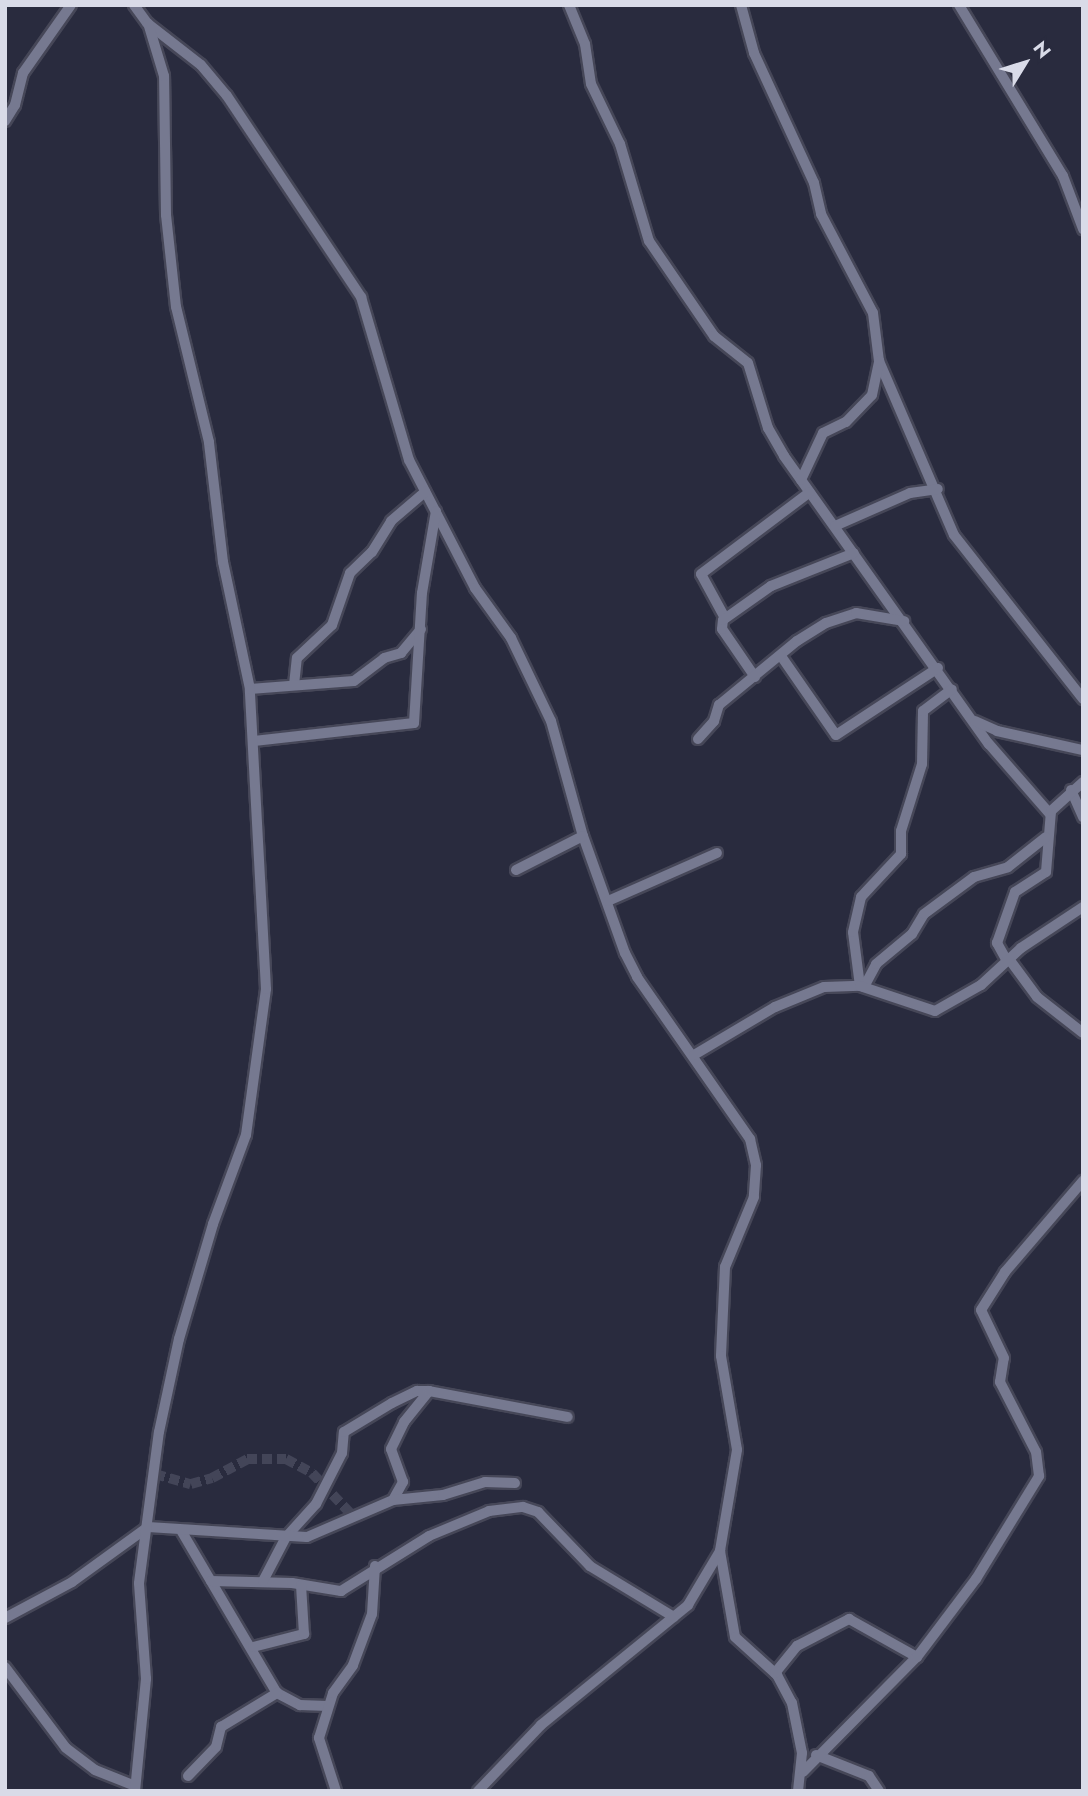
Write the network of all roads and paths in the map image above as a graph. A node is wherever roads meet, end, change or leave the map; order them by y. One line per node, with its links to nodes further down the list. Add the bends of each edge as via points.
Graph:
1 (71, 5): 7 (street, via 23,73 15,105)
2 (134, 5): 6 (street)
3 (569, 5): 10 (street, via 585,44 591,84 620,144 649,241 713,336 748,363 771,434)
4 (741, 5): 9 (street, via 754,53 814,183 821,214 873,313)
5 (959, 5): 8 (street, via 1063,176)
6 (147, 23): 12 (street, via 201,65 227,96 361,297 396,405 402,440); 24 (street, via 164,76 166,215 176,307 209,442 223,562)
7 (5, 121)
8 (1083, 229)
9 (879, 361): 10 (street, via 872,395 846,422 823,433); 11 (street)
10 (801, 480): 13 (street)
11 (938, 489): 15 (street, via 910,493); 26 (street, via 950,525 971,560)
12 (425, 492): 14 (street); 23 (street, via 391,521 372,552 350,573 331,625 297,658)
13 (810, 492): 15 (street); 17 (street, via 701,574)
14 (436, 510): 19 (street); 35 (street, via 475,588 511,638 551,721)
15 (835, 526): 16 (street)
16 (854, 552): 17 (street, via 771,586); 18 (street)
17 (725, 618): 22 (street, via 722,629)
18 (904, 621): 20 (street, via 875,614 847,615 797,640); 21 (street)
19 (421, 629): 23 (street, via 401,653 384,658 354,681); 29 (street, via 414,723)
20 (781, 656): 21 (street, via 836,735); 22 (street)
21 (938, 668): 25 (street)
22 (755, 677): 28 (street, via 719,705 714,722)
23 (294, 685): 24 (street)
24 (250, 689): 29 (street)
25 (952, 689): 27 (street); 42 (street, via 923,711 922,764 902,826 901,854 861,897 853,932)
26 (1083, 699)
27 (970, 717): 30 (street, via 997,731); 33 (street)
28 (698, 738)
29 (254, 741): 51 (street, via 265,1010 246,1135 213,1224 170,1378)
30 (1083, 750)
31 (1083, 782): 32 (street)
32 (1071, 790): 33 (street); 34 (street)
33 (1050, 814): 36 (street)
34 (1083, 817)
35 (583, 836): 38 (street); 39 (street)
36 (1046, 837): 41 (street, via 1048,867 1043,876 1017,890 997,943); 42 (street, via 1008,867 974,877 924,914 912,934 876,964)
37 (718, 853): 39 (street)
38 (516, 870)
39 (608, 901): 44 (street, via 637,977)
40 (1083, 907): 41 (street)
41 (1008, 960): 42 (street, via 981,985 931,1012); 43 (street, via 1037,996)
42 (862, 987): 44 (street, via 836,985 801,996)
43 (1083, 1033)
44 (694, 1055): 54 (street, via 741,1122 756,1165 752,1203 725,1267 721,1356 737,1450)
45 (1083, 1181): 46 (street)
46 (1078, 1195): 62 (street, via 1005,1272 981,1310 1004,1358 1000,1382 1036,1452 1040,1476 976,1578)
47 (429, 1391): 48 (street); 50 (street, via 404,1422 391,1449 402,1482); 53 (street, via 411,1393 344,1432 342,1453 316,1504)
48 (568, 1417)
49 (515, 1483): 50 (street, via 485,1482 434,1497)
50 (393, 1500): 53 (street, via 344,1518 313,1536)
51 (148, 1527): 52 (street); 59 (street, via 72,1582); 70 (street, via 139,1583 146,1653)
52 (182, 1532): 53 (street); 56 (street)
53 (286, 1537): 57 (street)
54 (720, 1550): 60 (street, via 703,1587); 64 (street, via 735,1637)
55 (375, 1566): 58 (street, via 341,1591); 60 (street, via 429,1536 483,1514 523,1507 538,1512 590,1566); 66 (street, via 373,1608 366,1632)
56 (211, 1581): 57 (street); 61 (street)
57 (263, 1581): 58 (street)
58 (301, 1585): 61 (street, via 304,1634)
59 (5, 1618)
60 (674, 1618): 72 (street, via 541,1726)
61 (253, 1647): 65 (street)
62 (917, 1657): 64 (street, via 849,1619 797,1646); 67 (street)
63 (5, 1667): 70 (street, via 66,1748 95,1770)
64 (775, 1673): 68 (street, via 797,1718)
65 (277, 1693): 66 (street, via 300,1705); 69 (street, via 221,1727 216,1747)
66 (328, 1706): 71 (street, via 319,1738)
67 (816, 1755): 68 (street); 74 (street, via 869,1776)
68 (802, 1773): 73 (street)
69 (188, 1776)
70 (135, 1788)
71 (337, 1791)
72 (478, 1791)
73 (798, 1791)
74 (879, 1791)

